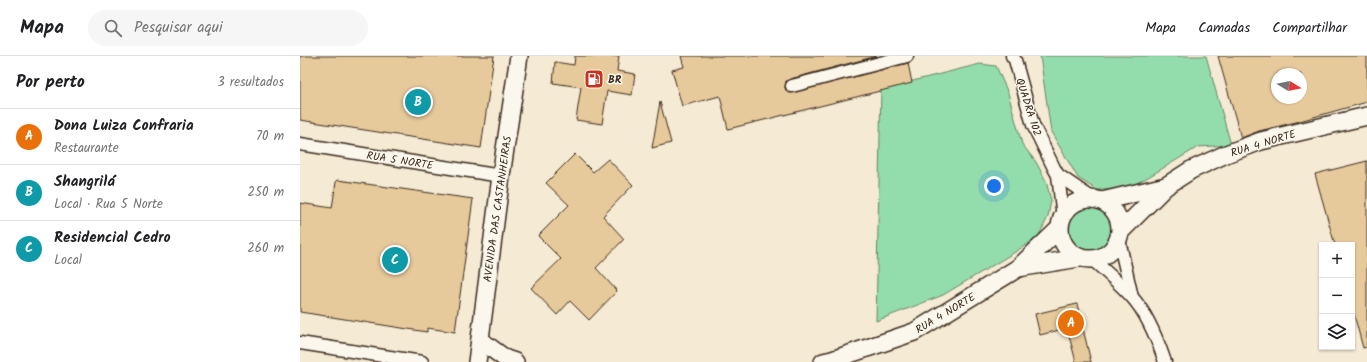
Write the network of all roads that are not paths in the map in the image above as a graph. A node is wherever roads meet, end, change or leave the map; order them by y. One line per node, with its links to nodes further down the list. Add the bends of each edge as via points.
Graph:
1 (519, 56): 8 (street, AVENIDA DAS CASTANHEIRAS)
2 (907, 56): 4 (street)
3 (1014, 57): 7 (street, QUADRA 102, via 1033,125)
4 (792, 86)
5 (1367, 116): 9 (street, RUA 4 NORTE, via 1261,141 1191,170)
6 (300, 144): 8 (street, RUA 5 NORTE)
7 (1058, 175): 10 (street, QUADRA 102); 11 (street, QUADRA 102)
8 (501, 176): 16 (street, AVENIDA DAS CASTANHEIRAS)
9 (1166, 186): 10 (street, RUA 4 NORTE); 12 (street, RUA 4 NORTE)
10 (1098, 200): 11 (street, via 1084,199 1076,203 1068,209); 12 (street, via 1110,206 1116,213 1120,221)
11 (1061, 223): 13 (street, via 1064,245 1070,252); 14 (street, RUA 4 NORTE)
12 (1120, 235): 13 (street, via 1114,248 1107,255 1098,259); 15 (street)
13 (1086, 258): 14 (street, RUA 4 NORTE); 15 (street)
14 (1018, 268): 21 (street, RUA 4 NORTE, via 914,332)
15 (1132, 297): 22 (street, via 1148,322)
16 (480, 340): 19 (street, AVENIDA DAS CASTANHEIRAS); 20 (street, via 506,359)
17 (300, 343): 18 (street)
18 (422, 362)
19 (477, 362)
20 (515, 362)
21 (823, 362)
22 (1165, 362)

